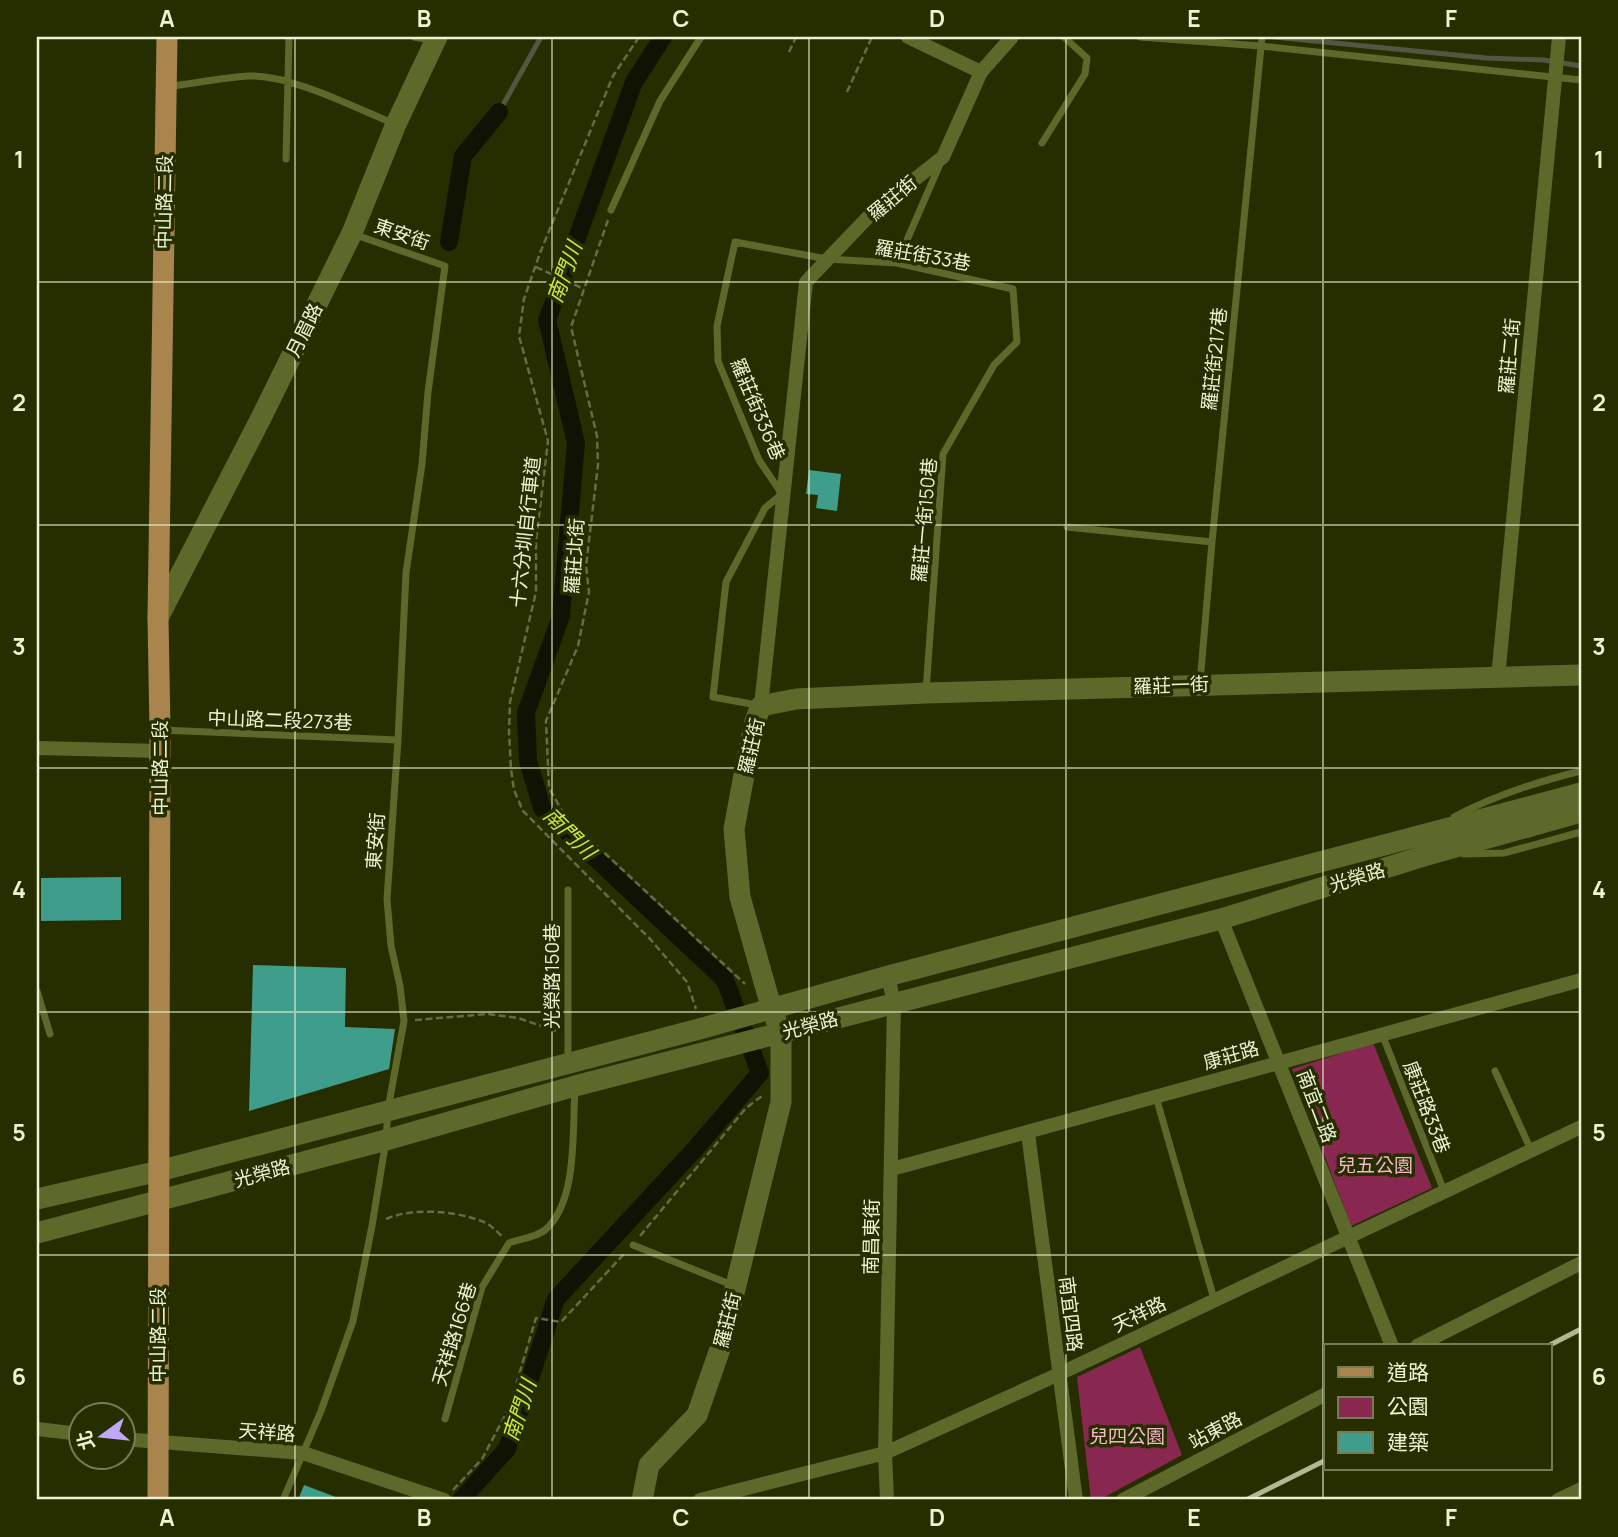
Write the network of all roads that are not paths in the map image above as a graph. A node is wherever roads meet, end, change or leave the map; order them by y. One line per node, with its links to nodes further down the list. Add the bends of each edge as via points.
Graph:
1 (167, 37): 16 (main road, 中山路二段)
2 (289, 37): 15 (lane)
3 (414, 37): 10 (lane)
4 (701, 37): 21 (lane, via 660,101)
5 (908, 37): 12 (street)
6 (1012, 37): 12 (street, 羅莊街)
7 (1065, 37): 18 (lane, via 1087,58 1085,74)
8 (1140, 37): 11 (lane)
9 (1559, 37): 13 (street, 羅莊二街)
10 (436, 39): 17 (street, 月眉路)
11 (1262, 41): 13 (lane); 28 (lane, 羅莊街217巷)
12 (981, 72): 19 (street, 羅莊街)
13 (1555, 78): 14 (lane); 31 (street, 羅莊二街)
14 (1581, 80)
15 (288, 83): 16 (lane, via 249,76); 17 (lane); 20 (lane)
16 (166, 87): 29 (main road, 中山路二段)
17 (396, 124): 22 (street, 月眉路)
18 (1042, 143)
19 (943, 157): 23 (street, 羅莊街, via 871,214); 24 (lane)
20 (286, 159)
21 (611, 210)
22 (352, 233): 29 (street, 月眉路); 35 (lane, 東安街, via 445,266 406,573)
23 (827, 259): 24 (lane, 羅莊街33巷); 26 (street, 羅莊街, via 806,282); 26 (lane, 羅莊街336巷, via 735,242 717,326 718,361 759,460)
24 (897, 263): 25 (lane, 羅莊街33巷)
25 (1013, 289): 33 (lane, 羅莊一街150巷, via 1017,342 994,365 943,454)
26 (782, 494): 34 (street, 羅莊街); 34 (lane, via 765,508 726,582 713,697)
27 (1068, 527): 28 (lane)
28 (1212, 542): 32 (lane, 羅莊街217巷)
29 (158, 618): 36 (main road, 中山路二段)
30 (1581, 675): 31 (street, 羅莊一街)
31 (1498, 678): 32 (street, 羅莊一街)
32 (1200, 684): 33 (street, 羅莊一街)
33 (926, 693): 34 (street, 羅莊一街, via 796,699)
34 (761, 706): 49 (street, 羅莊街, via 734,829 740,897)
35 (398, 740): 36 (lane, 中山路二段273巷); 58 (lane, 東安街, via 387,899 404,1021)
36 (160, 741): 37 (street); 64 (main road, 中山路二段)
37 (37, 748)
38 (1581, 771): 42 (lane, via 1528,784 1483,802)
39 (1581, 793): 42 (street, 光榮路)
40 (1581, 812): 42 (street, 光榮路)
41 (1581, 832): 42 (lane, via 1504,853)
42 (1423, 846): 44 (street, 光榮路); 45 (street, 光榮路)
43 (568, 890): 54 (lane, 光榮路150巷)
44 (1221, 919): 48 (street, 光榮路); 53 (street, 南宜二路)
45 (888, 976): 48 (street, 南昌東街); 49 (street, 光榮路)
46 (1581, 980): 52 (street, 康莊路)
47 (37, 991): 51 (lane)
48 (894, 1003): 50 (street, 光榮路); 63 (street, 南昌東街)
49 (772, 1010): 50 (street, 羅莊街); 54 (street, 光榮路)
50 (781, 1033): 56 (street, 光榮路); 72 (street, 羅莊街, via 780,1102)
51 (50, 1034)
52 (1382, 1034): 53 (street, 康莊路); 65 (lane, 康莊路33巷)
53 (1279, 1062): 57 (street, 康莊路); 69 (street, 南宜二路)
54 (568, 1063): 58 (street, 光榮路)
55 (1495, 1071): 62 (lane)
56 (575, 1086): 61 (street, 光榮路); 78 (lane, 天祥路166巷, via 568,1186 561,1210 543,1232 509,1243 482,1287)
57 (1156, 1097): 60 (street, 康莊路); 73 (lane)
58 (388, 1110): 61 (lane, 東安街); 64 (street, 光榮路)
59 (1581, 1127): 62 (street, 天祥路)
60 (1028, 1133): 63 (street, 康莊路); 76 (street, 南宜四路)
61 (386, 1140): 67 (street, 光榮路); 83 (lane, 東安街, via 353,1321)
62 (1531, 1150): 65 (street, 天祥路)
63 (892, 1169): 84 (street, 南昌東街)
64 (159, 1171): 66 (street, 光榮路); 67 (main road, 中山路二段)
65 (1444, 1191): 69 (street, 天祥路)
66 (37, 1199)
67 (157, 1200): 68 (street, 光榮路); 82 (main road, 中山路二段)
68 (37, 1233)
69 (1347, 1236): 73 (street, 天祥路); 74 (street, 南宜二路)
70 (633, 1245): 72 (lane)
71 (1581, 1263): 75 (street)
72 (736, 1287): 89 (street, 羅莊街, via 722,1346 697,1415 649,1465)
73 (1214, 1299): 76 (street, 天祥路)
74 (1391, 1344)
75 (1421, 1344)
76 (1059, 1374): 84 (street, 天祥路); 92 (street, 南宜四路)
77 (1324, 1395): 93 (street, 站東路)
78 (445, 1419)
79 (37, 1429): 80 (street)
80 (66, 1432)
81 (136, 1441): 82 (street, 天祥路)
82 (158, 1443): 83 (street, 天祥路); 86 (main road, 中山路二段)
83 (303, 1453): 87 (lane, 東安街); 88 (street, 天祥路)
84 (885, 1453): 90 (street, 天祥路); 91 (street, 南昌東街)
85 (1581, 1489): 94 (street)
86 (158, 1500)
87 (284, 1500)
88 (444, 1500)
89 (642, 1500)
90 (700, 1500)
91 (887, 1500)
92 (1076, 1500)
93 (1123, 1500)
94 (1558, 1500)

